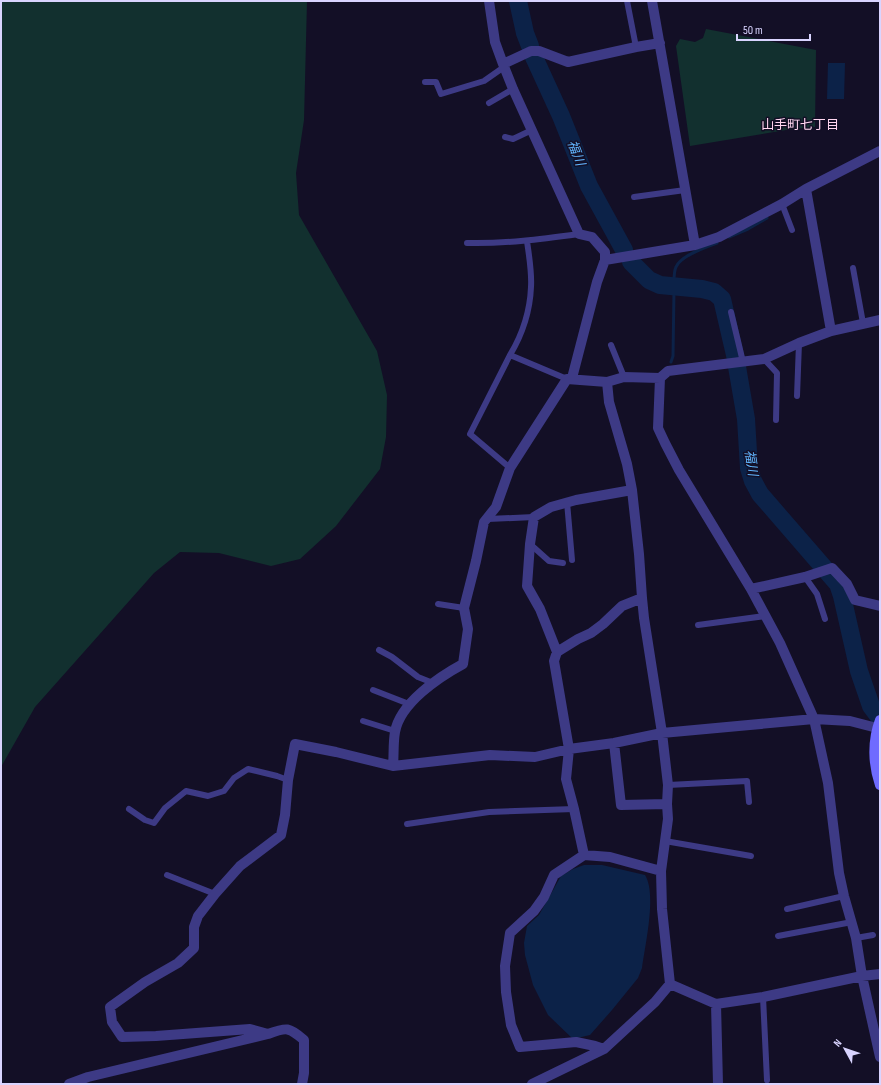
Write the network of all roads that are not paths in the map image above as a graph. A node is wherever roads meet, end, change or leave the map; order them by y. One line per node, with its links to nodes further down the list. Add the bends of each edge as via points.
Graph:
1 (489, 1): 6 (street, via 495,42)
2 (628, 1): 5 (lane)
3 (652, 1): 4 (street)
4 (660, 43): 5 (street); 13 (street)
5 (636, 47): 6 (street, via 568,62 539,51 531,52)
6 (504, 65): 7 (lane, via 484,81 441,94 436,82); 8 (street)
7 (425, 82)
8 (513, 89): 9 (lane); 10 (street)
9 (489, 103)
10 (532, 130): 11 (lane, via 513,139); 18 (street)
11 (505, 137)
12 (880, 151): 14 (street)
13 (685, 190): 15 (lane); 21 (street)
14 (806, 192): 16 (street); 27 (street)
15 (634, 197)
16 (783, 206): 17 (lane); 21 (street, via 719,237)
17 (792, 230)
18 (579, 234): 19 (lane); 22 (street, via 592,237 605,252)
19 (527, 241): 20 (lane); 30 (lane, via 532,286 529,311 517,344)
20 (467, 243)
21 (695, 245): 22 (street)
22 (605, 260): 35 (street)
23 (853, 268): 26 (lane)
24 (731, 312): 32 (lane)
25 (880, 320): 26 (street)
26 (863, 323): 27 (street)
27 (831, 331): 28 (street)
28 (799, 343): 31 (street); 37 (lane)
29 (611, 345): 33 (lane)
30 (510, 355): 35 (lane); 39 (lane, via 470,434)
31 (764, 359): 32 (street); 38 (lane, via 777,373)
32 (739, 362): 34 (street, via 668,371)
33 (624, 377): 34 (street); 36 (street)
34 (660, 378): 48 (street, via 658,428 679,470)
35 (569, 379): 36 (street); 39 (street)
36 (607, 382): 40 (street, via 609,402)
37 (797, 396)
38 (776, 420)
39 (510, 468): 43 (street, via 496,507)
40 (632, 490): 41 (street); 49 (street, via 640,554)
41 (567, 502): 42 (street, via 551,507); 45 (lane)
42 (534, 518): 43 (lane); 44 (street)
43 (488, 519): 52 (street, via 484,522)
44 (530, 544): 46 (lane, via 549,561); 57 (street, via 527,586 540,609)
45 (572, 560)
46 (563, 563)
47 (805, 576): 48 (street); 51 (street, via 832,568 847,584 855,600); 54 (lane, via 817,594)
48 (751, 589): 53 (street)
49 (642, 598): 57 (street, via 622,606 591,633); 65 (street)
50 (438, 604): 52 (lane)
51 (880, 606)
52 (464, 608): 58 (street, via 468,629 463,664 446,672)
53 (766, 616): 55 (lane); 61 (street)
54 (825, 619)
55 (698, 625)
56 (379, 650): 58 (lane, via 418,677)
57 (557, 652): 67 (street, via 554,661)
58 (433, 683): 60 (street)
59 (373, 690): 60 (lane)
60 (409, 704): 64 (street, via 403,711)
61 (814, 719): 63 (street); 65 (street); 83 (street, via 828,783)
62 (363, 721): 64 (lane)
63 (879, 724): 71 (main road, via 874,761)
64 (395, 731): 68 (street)
65 (662, 733): 66 (street); 70 (street)
66 (614, 743): 67 (street); 73 (street, via 621,805)
67 (569, 749): 68 (street, via 534,757 490,756); 75 (street, via 566,779)
68 (393, 766): 69 (street, via 294,744)
69 (288, 780): 74 (lane, via 248,769 234,778 224,791 208,796 186,791 165,808 154,822 145,820); 82 (street, via 281,836 240,866)
70 (668, 785): 72 (lane, via 747,781); 73 (street)
71 (880, 785)
72 (749, 802)
73 (666, 804): 77 (street, via 668,819)
74 (129, 809)
75 (574, 810): 76 (lane, via 489,812); 78 (street)
76 (407, 824)
77 (665, 841): 79 (lane); 80 (street)
78 (584, 855): 80 (street, via 610,857); 95 (street, via 554,875 534,911 510,933 505,966 506,992 511,1025 520,1046 576,1042)
79 (751, 856)
80 (661, 871): 91 (street, via 662,909)
81 (167, 875): 82 (lane)
82 (215, 894): 94 (street, via 198,916 194,927 194,948 178,963 110,1007 112,1022 122,1037 250,1029)
83 (844, 896): 84 (lane); 85 (street)
84 (787, 909)
85 (852, 922): 87 (lane); 88 (street)
86 (872, 935): 88 (lane)
87 (778, 936)
88 (856, 938): 90 (street)
89 (880, 974): 90 (street)
90 (862, 976): 92 (street); 96 (street)
91 (670, 984): 93 (street); 95 (street, via 655,1002)
92 (763, 997): 93 (street); 98 (lane)
93 (716, 1004): 102 (street)
94 (268, 1034): 97 (street); 100 (street, via 282,1029 292,1030 304,1040)
95 (604, 1049): 101 (street)
96 (880, 1057)
97 (89, 1080): 99 (street)
98 (767, 1080)
99 (70, 1084)
100 (302, 1084)
101 (532, 1084)
102 (718, 1084)

